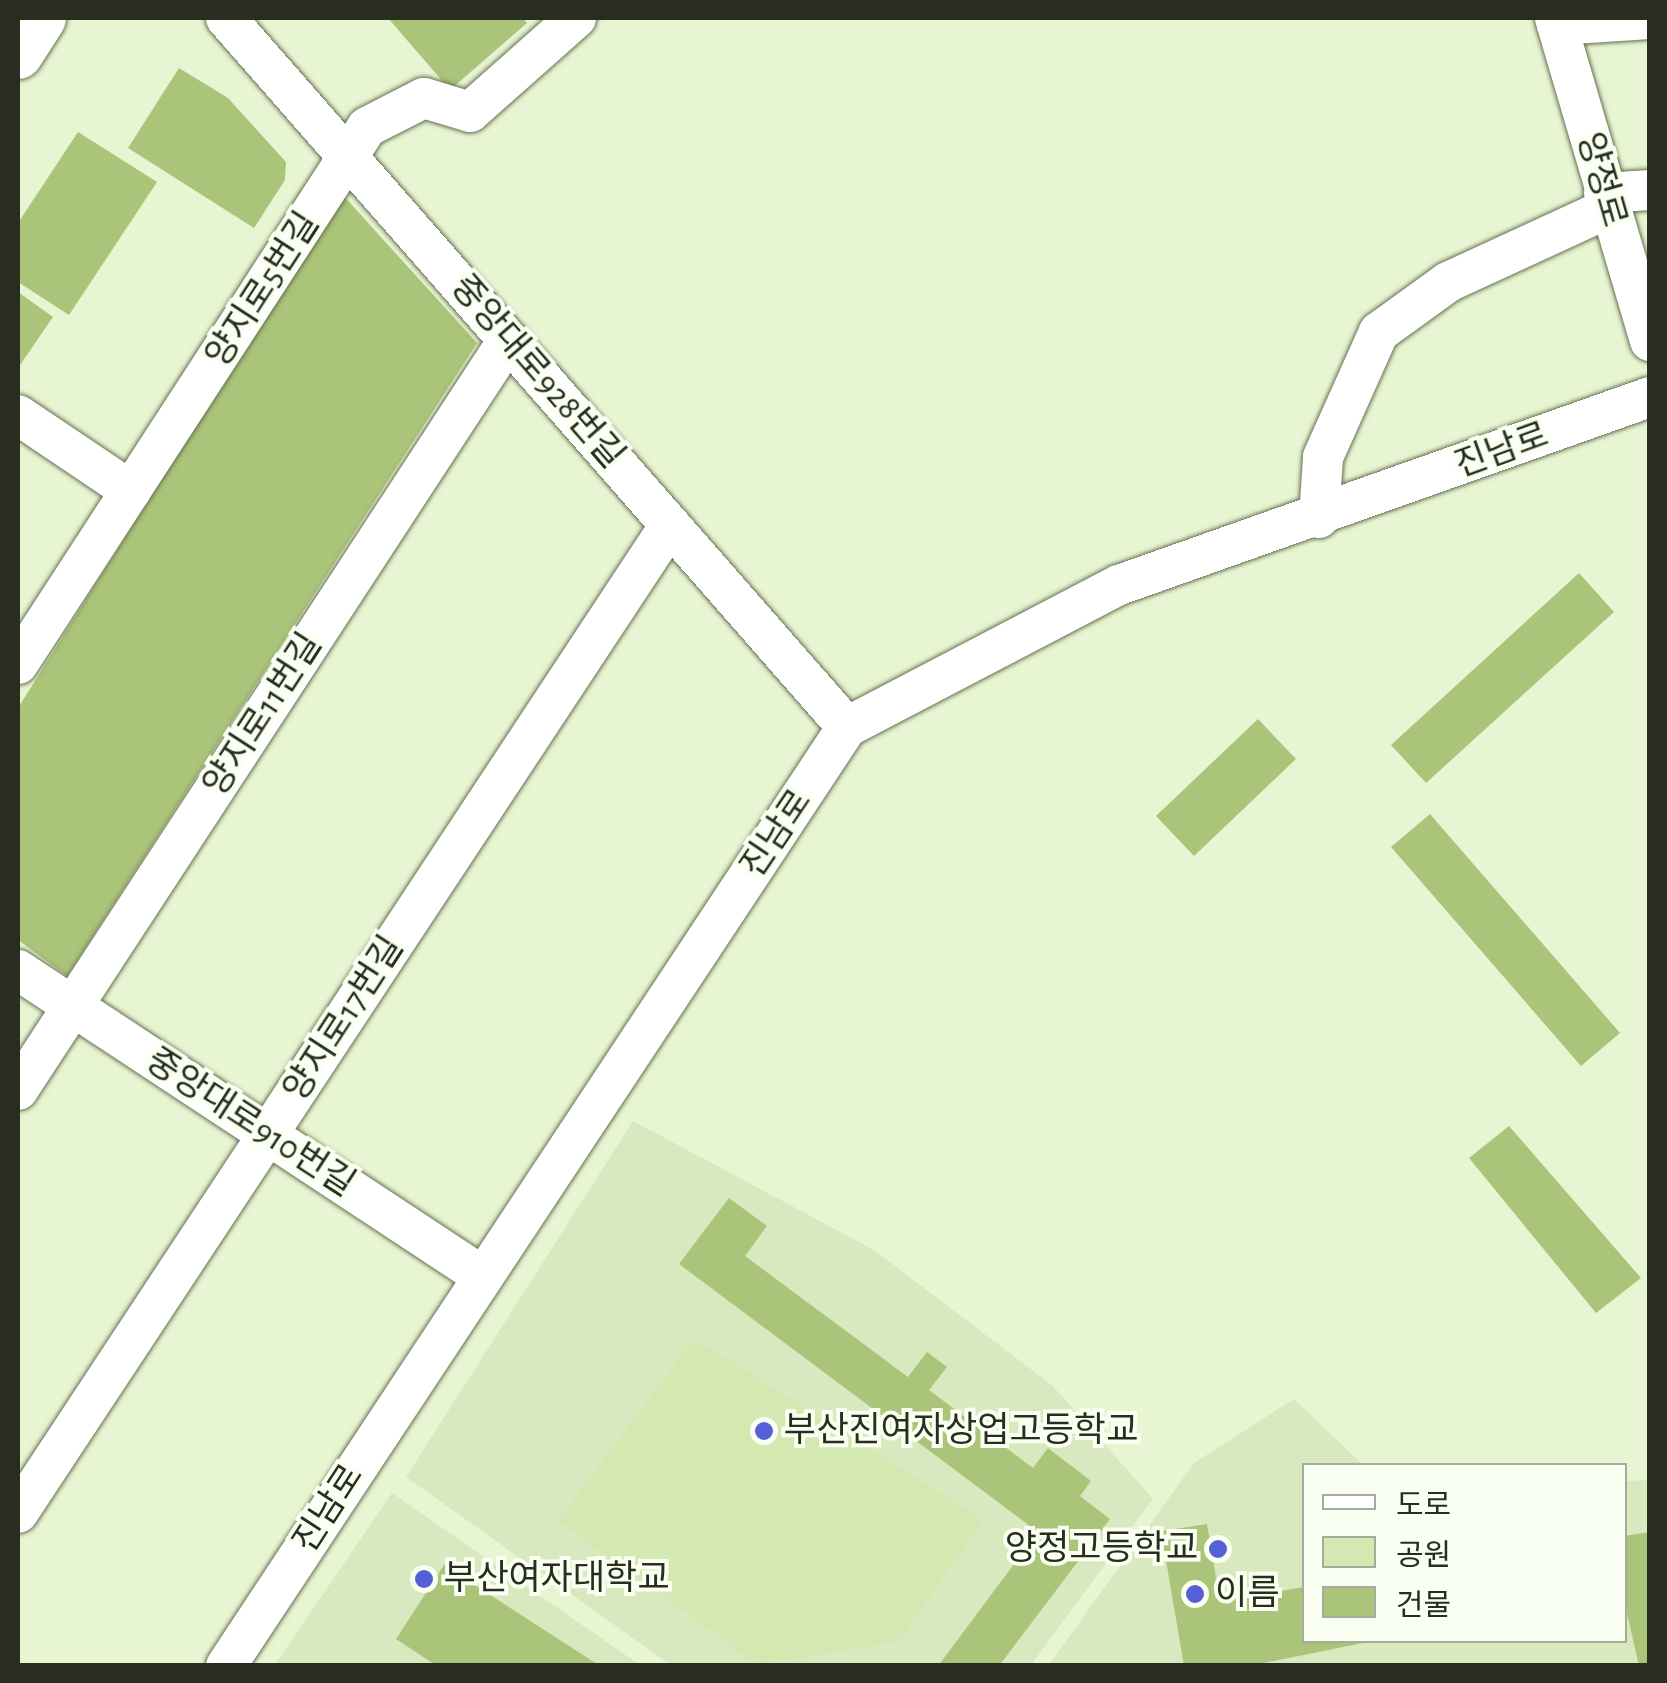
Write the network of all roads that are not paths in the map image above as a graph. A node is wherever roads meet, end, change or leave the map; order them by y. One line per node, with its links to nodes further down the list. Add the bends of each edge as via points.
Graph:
1 (42, 18): 6 (main road)
2 (226, 18): 7 (street, 중앙대로928번길)
3 (576, 18): 7 (street, 양지로5번길, via 470,112 424,98 368,127)
4 (1650, 19): 5 (street)
5 (1556, 21): 9 (street, 양정로)
6 (18, 54)
7 (349, 158): 10 (street, 중앙대로928번길); 14 (street, 양지로5번길)
8 (1650, 190): 9 (street)
9 (1606, 200): 11 (street, 양정로); 15 (street, via 1448,282 1379,332 1323,456)
10 (508, 340): 16 (street, 중앙대로928번길); 20 (street, 양지로11번길)
11 (1650, 341)
12 (1650, 397): 15 (street, 진남로)
13 (18, 415): 14 (street)
14 (130, 491): 17 (street, 양지로5번길)
15 (1319, 518): 18 (street, 진남로, via 1119,585)
16 (670, 525): 18 (street, 중앙대로928번길); 22 (street, 양지로17번길)
17 (18, 664)
18 (848, 728): 23 (street, 진남로)
19 (18, 970): 20 (street, 중앙대로910번길)
20 (72, 1006): 21 (street, 양지로11번길); 22 (street, 중앙대로910번길)
21 (18, 1090)
22 (268, 1134): 23 (street, 중앙대로910번길); 24 (street, 양지로17번길)
23 (482, 1276): 25 (street, 진남로)
24 (18, 1513)
25 (226, 1666)

